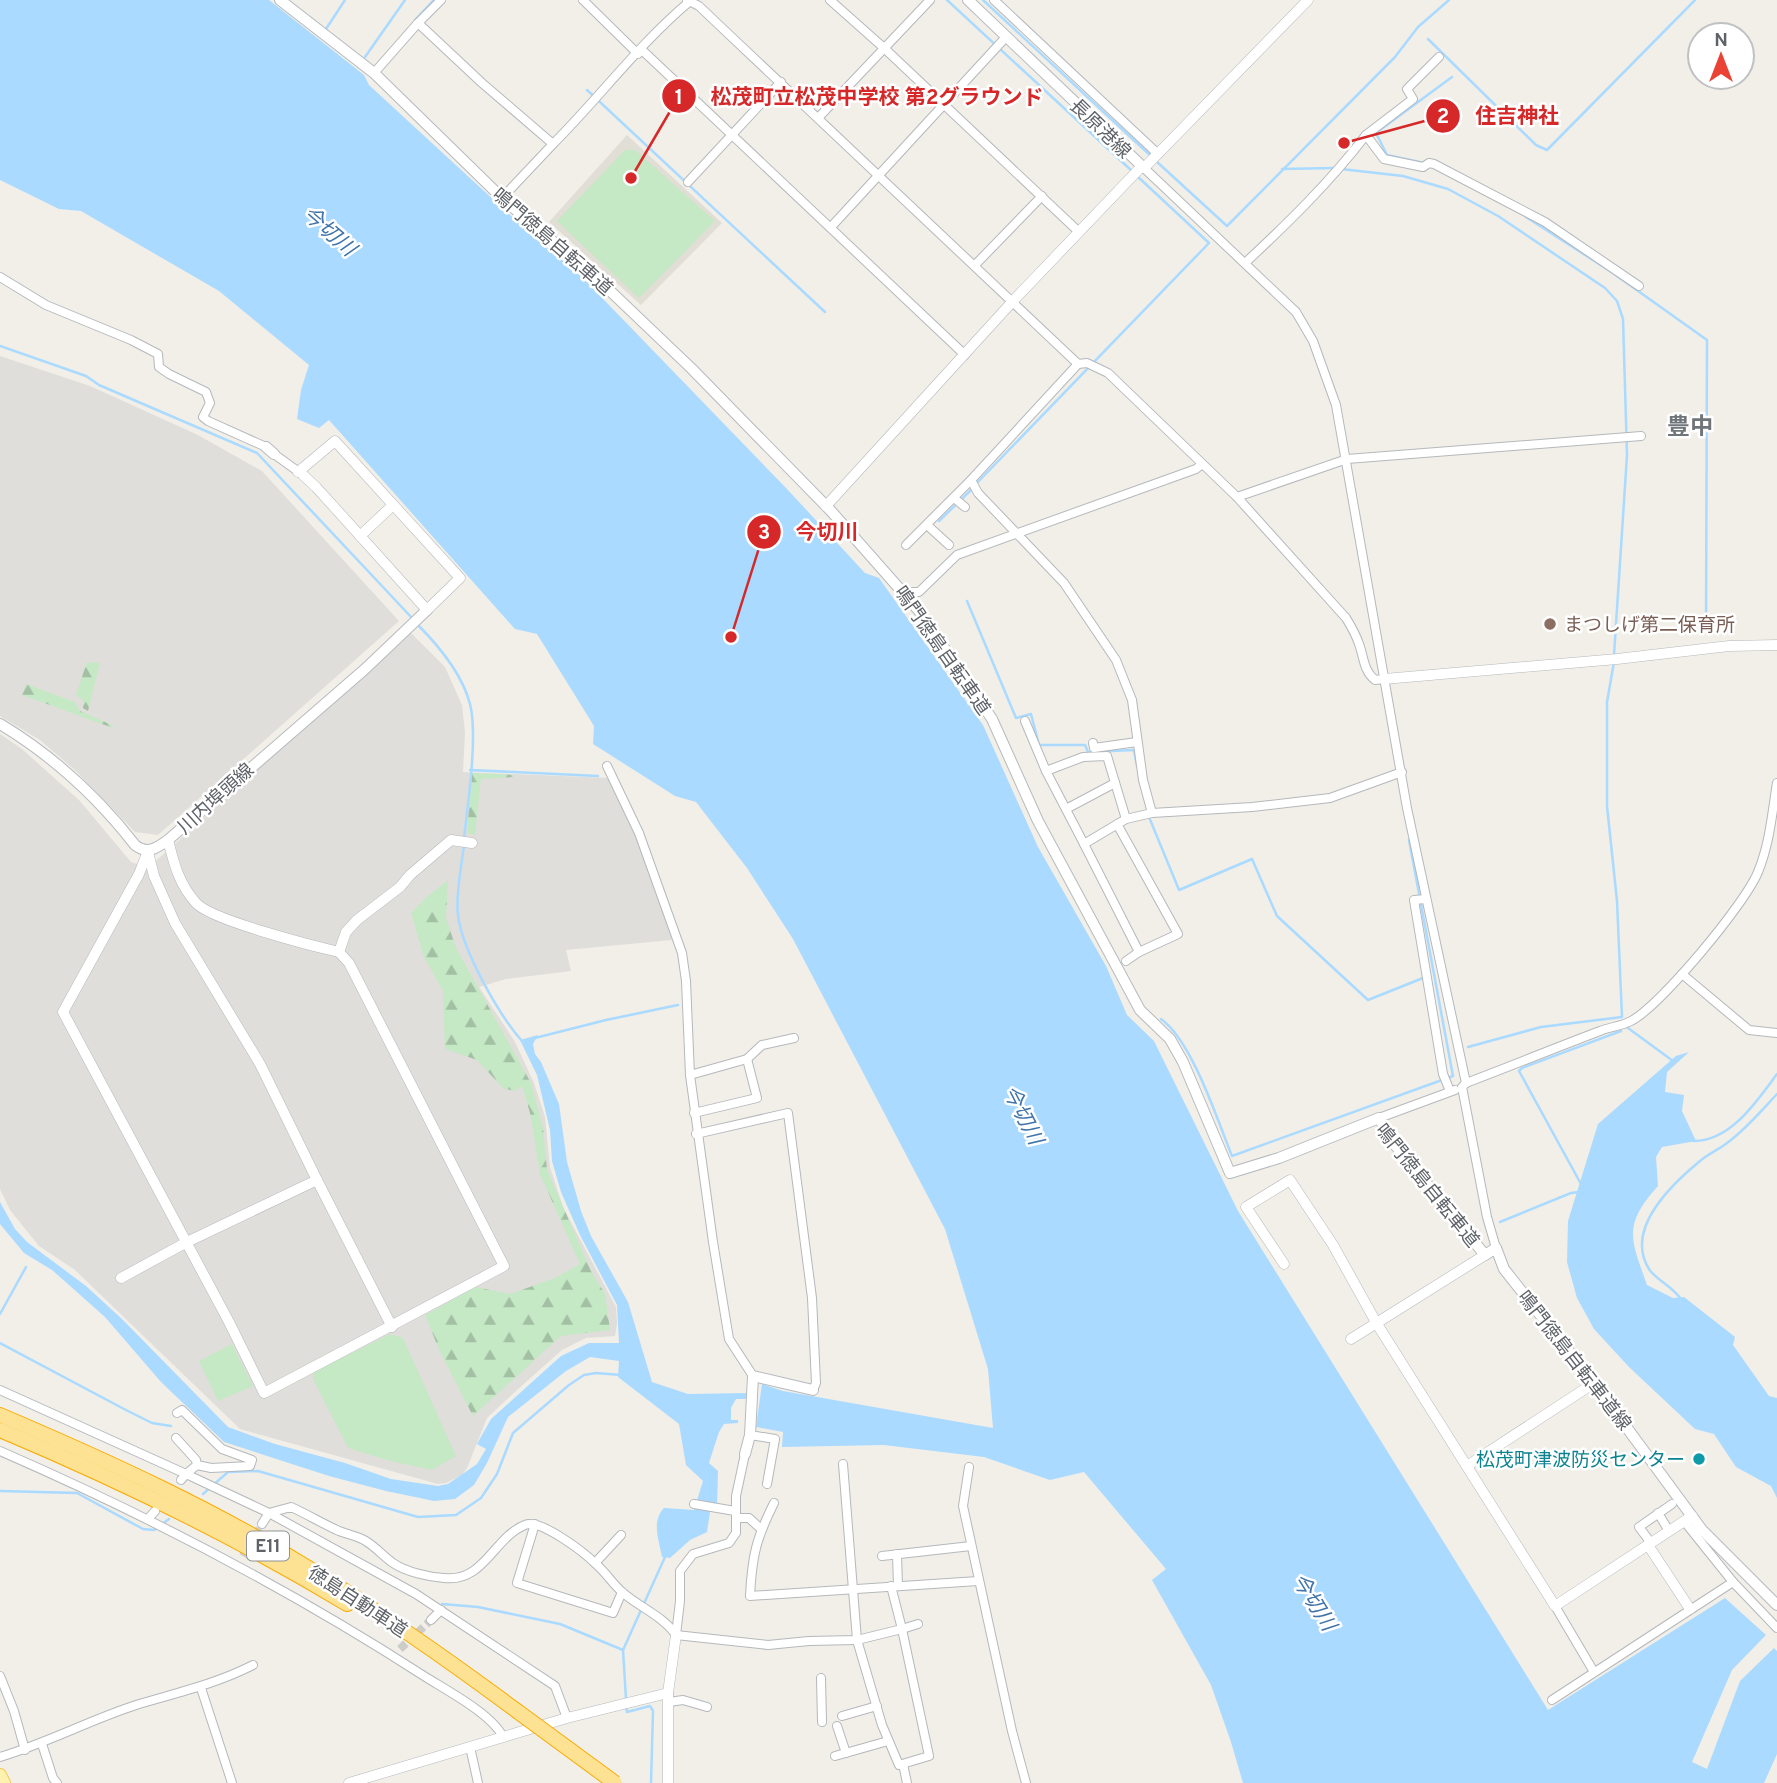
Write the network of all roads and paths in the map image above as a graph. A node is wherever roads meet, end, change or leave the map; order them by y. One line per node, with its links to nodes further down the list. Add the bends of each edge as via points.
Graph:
1 (280, 0): 16 (main road, 鳴門徳島自転車道)
2 (441, 0): 11 (street)
3 (583, 0): 14 (street)
4 (830, 0): 13 (street)
5 (929, 0): 13 (street)
6 (968, 0): 12 (main road, 長原港線)
7 (994, 0): 23 (street)
8 (1308, 0): 23 (street)
9 (688, 1): 10 (street); 14 (street)
10 (701, 3): 17 (street)
11 (418, 23): 16 (street); 22 (street)
12 (1006, 37): 18 (street); 24 (main road, 長原港線)
13 (884, 48): 18 (street); 19 (street)
14 (640, 52): 20 (street); 22 (street)
15 (1439, 57): 21 (street, via 1407,89 1413,99)
16 (374, 73): 28 (main road, 鳴門徳島自転車道)
17 (780, 82): 19 (street); 20 (street)
18 (944, 105): 25 (street); 27 (street)
19 (818, 117): 25 (street)
20 (733, 134): 26 (street); 29 (street)
21 (1366, 135): 31 (street, via 1286,225); 34 (street, via 1384,159 1423,167 1434,164 1545,222)
22 (553, 144): 28 (street)
23 (1158, 154): 24 (street)
24 (1143, 167): 30 (street); 31 (street)
25 (878, 175): 29 (street); 32 (street)
26 (688, 182)
27 (1042, 196): 30 (street); 32 (street)
28 (502, 198): 46 (main road, 鳴門徳島自転車道, via 605,286)
29 (831, 227): 36 (street)
30 (1079, 232): 35 (street)
31 (1245, 263): 39 (street, via 1296,312 1313,341 1336,405)
32 (975, 265): 35 (street)
33 (0, 277): 41 (street, via 46,304 158,354 159,367 206,392 210,403 203,417 270,451)
34 (1639, 286)
35 (1013, 301): 36 (street); 37 (street)
36 (965, 355): 46 (street)
37 (1078, 364): 40 (street, via 1087,363 1108,373); 42 (street)
38 (1641, 436): 39 (street)
39 (1347, 459): 43 (street); 56 (street)
40 (1202, 464): 43 (street); 49 (street)
41 (300, 473): 45 (street, via 335,441); 50 (street)
42 (971, 480): 44 (street); 49 (street)
43 (1237, 497): 56 (street, via 1346,618 1366,671 1375,680)
44 (954, 498): 47 (street); 48 (street)
45 (393, 505): 50 (street); 54 (street, via 460,578)
46 (826, 506): 53 (main road, 鳴門徳島自転車道)
47 (965, 507)
48 (927, 525): 51 (street); 52 (street)
49 (1018, 534): 53 (street, via 957,555 919,592); 59 (street, via 1064,583 1116,660 1132,700)
50 (360, 536): 54 (street)
51 (906, 545)
52 (949, 545)
53 (903, 592): 88 (main road, 鳴門徳島自転車道, via 992,719 1038,821 1140,1010 1170,1039 1183,1062 1230,1173)
54 (426, 610): 70 (main road, 川内埠頭線)
55 (1777, 645): 56 (street)
56 (1384, 679): 63 (street)
57 (1025, 721): 62 (street)
58 (0, 724): 73 (main road, via 88,790 135,845)
59 (1137, 742): 60 (street, via 1094,748); 67 (street)
60 (1093, 743)
61 (607, 766): 84 (street, via 639,833 682,953)
62 (1046, 771): 64 (street, via 1083,757 1107,757); 66 (street)
63 (1402, 772): 67 (street, via 1329,798); 74 (street)
64 (1115, 783): 66 (street); 68 (street)
65 (1777, 783): 80 (street, via 1758,873 1742,901)
66 (1066, 809): 72 (street)
67 (1152, 813): 68 (street)
68 (1126, 819): 69 (street)
69 (1117, 824): 72 (street); 76 (street)
70 (168, 840): 73 (main road, 川内埠頭線); 77 (street, via 177,876 198,906 243,925)
71 (472, 843): 77 (street, via 451,840 358,920 346,932)
72 (1084, 844): 78 (street)
73 (148, 851): 90 (street, via 175,923 260,1064); 91 (street, via 63,1012)
74 (1426, 898): 85 (street); 86 (street, via 1414,901 1443,1074)
75 (1187, 930): 76 (street)
76 (1178, 934): 78 (street)
77 (339, 952): 97 (street, via 349,963 504,1266)
78 (1139, 952): 79 (street)
79 (1126, 961)
80 (1682, 974): 81 (street, via 1749,1030); 85 (street, via 1629,1022)
81 (1777, 1032)
82 (794, 1038): 83 (street, via 762,1045)
83 (747, 1059): 84 (street); 87 (street, via 757,1098)
84 (690, 1075): 87 (street)
85 (1464, 1085): 86 (street); 92 (street)
86 (1450, 1091): 88 (street)
87 (694, 1112): 89 (street)
88 (1379, 1118): 93 (main road, 鳴門徳島自転車道, via 1391,1140)
89 (696, 1134): 99 (street, via 729,1339); 102 (street, via 788,1113 812,1298)
90 (317, 1180): 91 (street); 97 (street)
91 (187, 1242): 95 (street); 97 (street, via 264,1393)
92 (1496, 1248): 93 (main road); 100 (main road, 鳴門徳島自転車道線, via 1504,1269)
93 (1485, 1255): 96 (street)
94 (1284, 1264): 96 (street, via 1246,1207 1290,1180)
95 (121, 1278)
96 (1377, 1324): 98 (street); 113 (street)
97 (392, 1327)
98 (1351, 1339)
99 (752, 1376): 102 (main road); 106 (main road)
100 (1594, 1383): 113 (street); 123 (main road, 鳴門徳島自転車道線)
101 (0, 1390): 114 (street)
102 (813, 1390)
103 (177, 1412): 111 (street, via 183,1410 222,1449 252,1461 250,1466)
104 (0, 1415): 163 (highway, 徳島自動車道 / E11, via 133,1474 312,1571 445,1657)
105 (0, 1430): 163 (highway, 徳島自動車道 / E11, via 126,1486 308,1580)
106 (750, 1435): 109 (main road); 115 (street, via 775,1439)
107 (176, 1438): 111 (street)
108 (0, 1451): 124 (street)
109 (745, 1454): 122 (street)
110 (843, 1464): 140 (street)
111 (197, 1465): 114 (street)
112 (969, 1466): 131 (street, via 963,1506)
113 (1467, 1466): 143 (street)
114 (186, 1477): 120 (street)
115 (767, 1484)
116 (774, 1503): 127 (street)
117 (694, 1504): 122 (street)
118 (1672, 1504): 121 (street)
119 (155, 1511): 124 (street)
120 (269, 1513): 125 (street); 126 (street, via 291,1507 360,1538 394,1564 444,1578 472,1573 511,1532); 145 (street)
121 (1658, 1513): 128 (street); 130 (street, via 1639,1527)
122 (736, 1514): 127 (street); 150 (street, via 736,1533 729,1543 693,1554 680,1571)
123 (1688, 1518): 128 (street); 138 (street); 142 (main road, 鳴門徳島自転車道線)
124 (152, 1521): 136 (street)
125 (261, 1524)
126 (536, 1524): 135 (street); 141 (street, via 517,1583 613,1613)
127 (761, 1529): 140 (street, via 752,1559 750,1596)
128 (1669, 1531): 130 (street)
129 (621, 1535): 135 (street)
130 (1650, 1544): 143 (street); 144 (street)
131 (971, 1546): 132 (street); 137 (street)
132 (897, 1554): 134 (street); 139 (street)
133 (243, 1556): 136 (street)
134 (882, 1556)
135 (595, 1563): 141 (street)
136 (239, 1566): 153 (street)
137 (978, 1581): 139 (street); 186 (street)
138 (1733, 1582): 144 (street); 148 (street)
139 (894, 1586): 140 (street); 149 (street)
140 (854, 1589): 151 (street)
141 (622, 1592): 150 (street, via 671,1626)
142 (1777, 1605)
143 (1555, 1606): 155 (street)
144 (1689, 1609): 155 (street)
145 (442, 1610): 146 (street); 165 (street, via 555,1686)
146 (430, 1620)
147 (918, 1624): 149 (street)
148 (1777, 1628)
149 (902, 1629): 151 (street); 176 (street, via 929,1756)
150 (676, 1635): 151 (street, via 768,1645); 159 (street)
151 (858, 1640): 161 (street)
152 (400, 1649): 153 (street)
153 (393, 1656): 168 (street, via 481,1714)
154 (254, 1665): 158 (street)
155 (1594, 1672): 160 (street)
156 (0, 1676): 172 (street)
157 (821, 1678): 166 (street)
158 (201, 1688): 170 (street, via 135,1706); 180 (street)
159 (668, 1698): 162 (street); 165 (street); 184 (street)
160 (1552, 1700)
161 (877, 1706): 164 (street); 169 (street)
162 (707, 1707)
163 (517, 1711): 183 (highway, 徳島自動車道 / E11, bridge)
164 (842, 1716)
165 (567, 1718): 168 (street)
166 (822, 1722)
167 (837, 1726): 173 (street)
168 (503, 1737): 171 (street)
169 (888, 1741): 173 (street); 176 (street)
170 (42, 1744): 172 (street); 179 (street)
171 (470, 1747): 181 (street); 182 (street)
172 (25, 1750): 175 (street)
173 (846, 1753): 174 (street)
174 (835, 1756)
175 (0, 1757)
176 (902, 1764): 185 (street)
177 (0, 1775): 178 (main road)
178 (4, 1783)
179 (57, 1783)
180 (232, 1783)
181 (349, 1783)
182 (478, 1783)
183 (615, 1783)
184 (668, 1783)
185 (907, 1783)
186 (1026, 1783)

